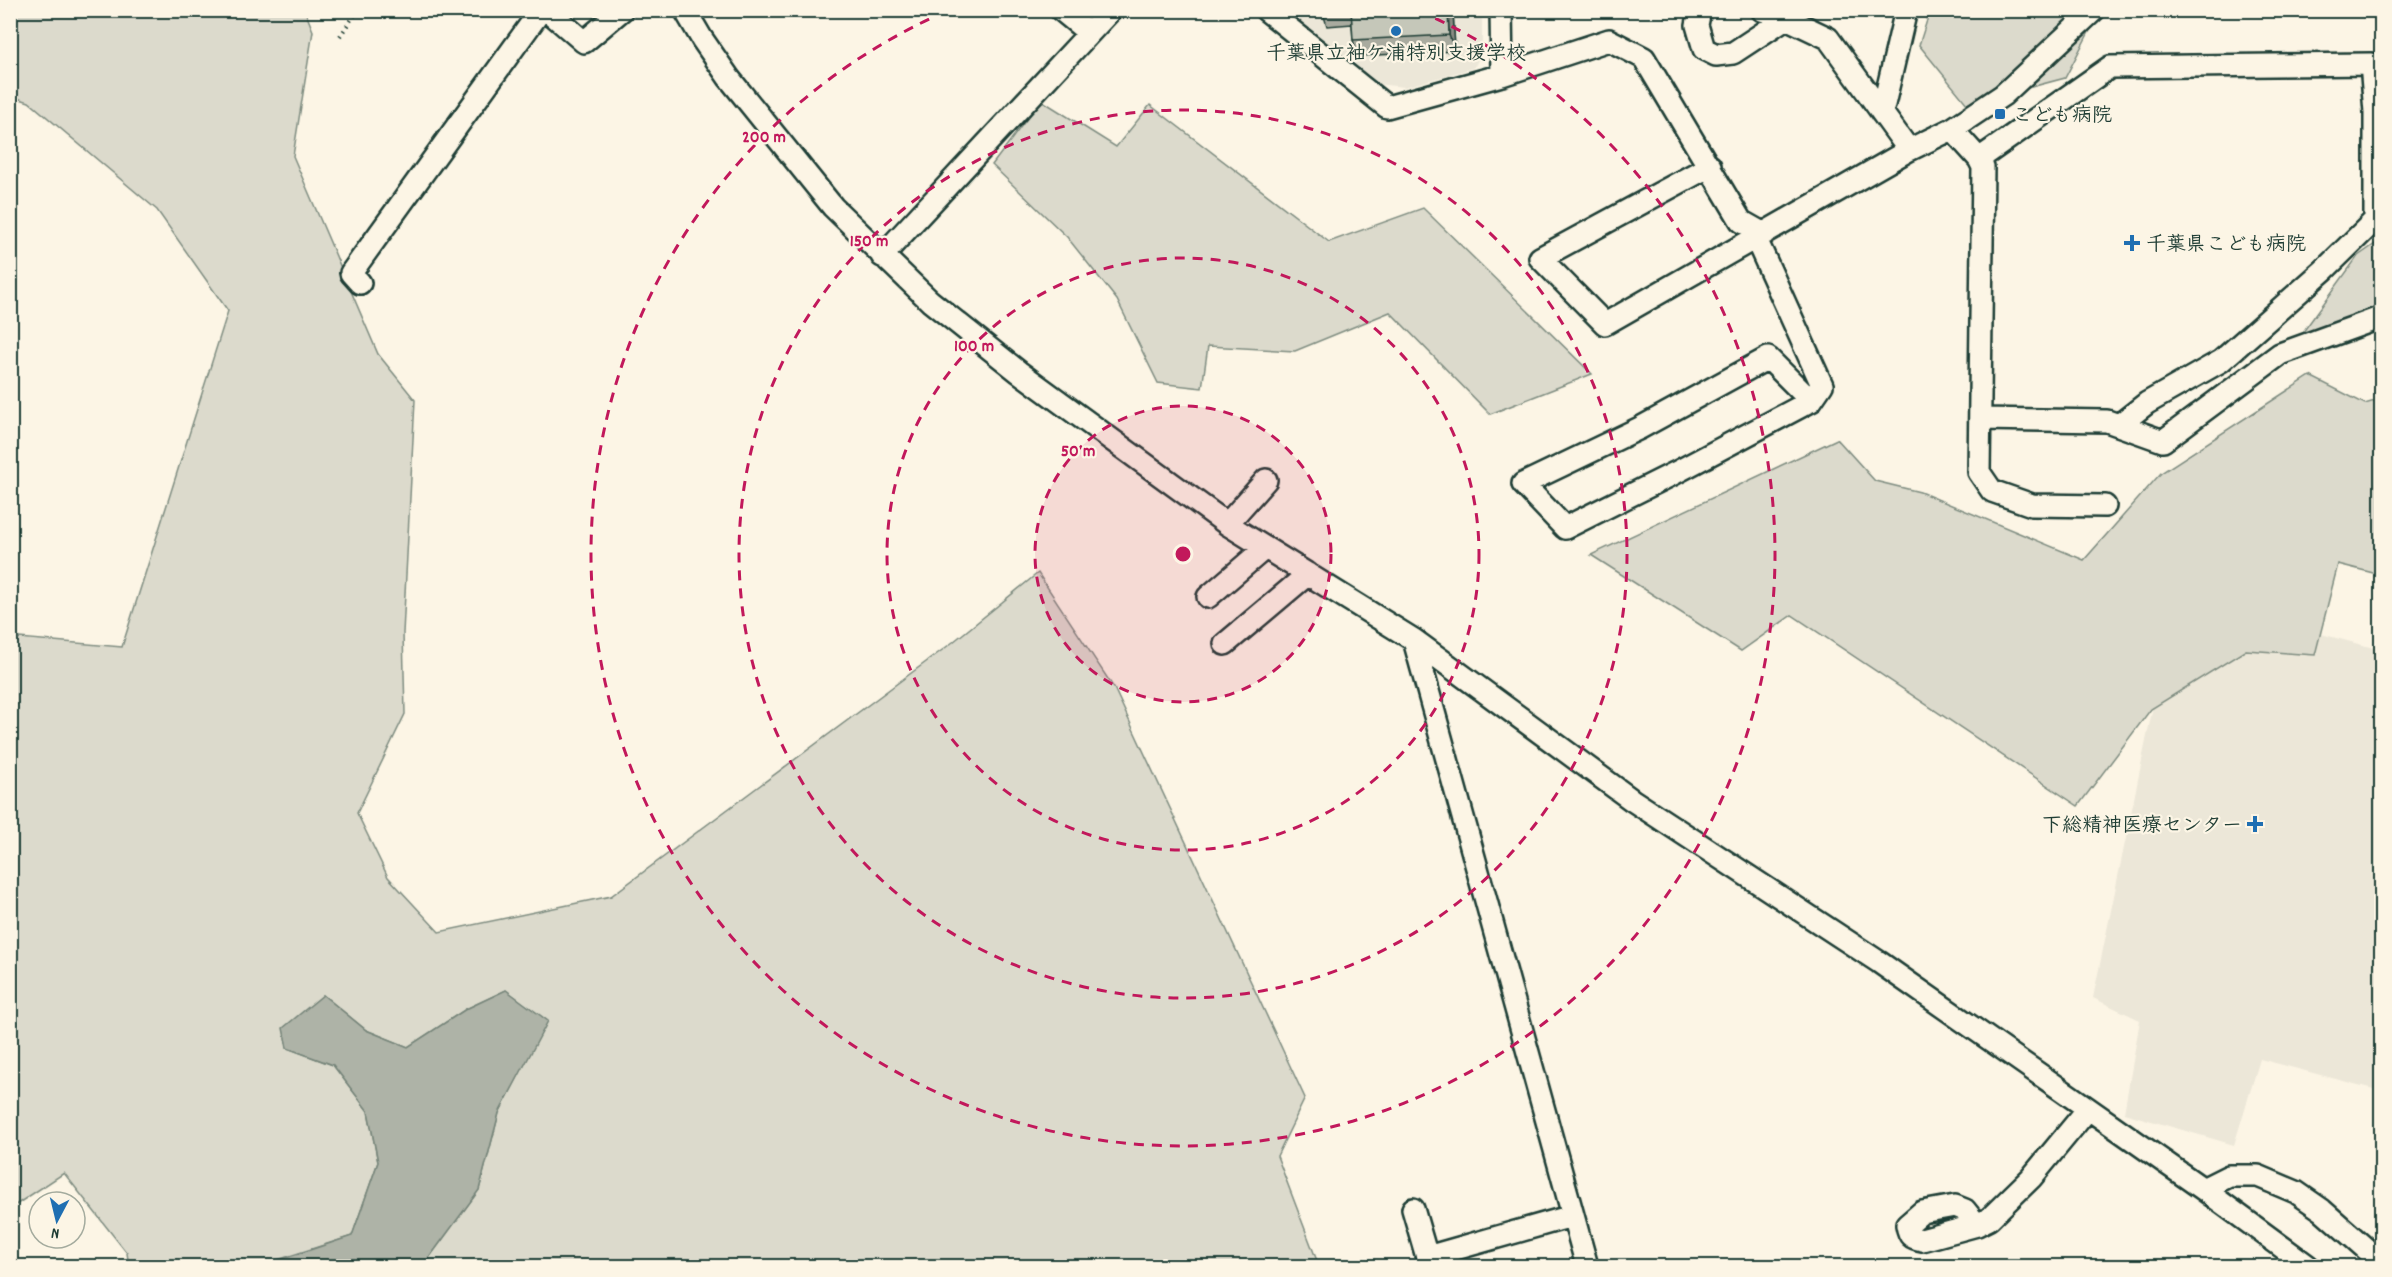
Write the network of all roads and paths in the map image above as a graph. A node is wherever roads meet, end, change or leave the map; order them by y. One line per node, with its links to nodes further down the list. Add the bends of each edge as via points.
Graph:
1 (358, 10): 16 (path)
2 (541, 10): 25 (street, via 351,273)
3 (547, 10): 4 (street, via 584,42)
4 (622, 10)
5 (685, 10): 24 (street, via 729,78 832,207)
6 (1061, 10): 15 (street)
7 (1111, 10): 15 (street)
8 (1266, 10): 17 (street, via 1387,107)
9 (1501, 10): 17 (street)
10 (1700, 10): 14 (street, via 1697,25 1704,49 1716,55 1733,53)
11 (1762, 10): 14 (street)
12 (1906, 10): 18 (street)
13 (2094, 10): 19 (street, via 2002,95)
14 (1786, 18): 18 (street, via 1828,38)
15 (1089, 33): 24 (street)
16 (340, 36)
17 (1502, 75): 22 (street, via 1609,40 1644,57)
18 (1882, 113): 20 (street)
19 (1952, 129): 20 (street); 21 (street)
20 (1909, 150): 23 (street)
21 (1979, 159): 28 (street, via 1983,167); 29 (street, via 2110,67 2371,64 2375,220 2221,361 2147,403)
22 (1710, 166): 23 (street, via 1742,221); 23 (street, via 1540,258 1605,324)
23 (1760, 237): 27 (street, via 1822,385)
24 (882, 256): 32 (street, via 930,301 1019,372)
25 (360, 283)
26 (2382, 317): 29 (street, via 2280,354 2163,441)
27 (1811, 401): 27 (street, via 1565,528 1523,484 1640,428 1768,358)
28 (1981, 419): 29 (street, via 2107,421); 31 (street, via 1979,472 1992,491 2032,505)
29 (2119, 425)
30 (1266, 480): 32 (street)
31 (2105, 506)
32 (1227, 524): 33 (street)
33 (1265, 548): 34 (street); 35 (street)
34 (1308, 574): 36 (street); 37 (street)
35 (1208, 597)
36 (1414, 640): 38 (street, via 1632,800 1879,962); 41 (street)
37 (1225, 644)
38 (2088, 1109): 39 (street); 42 (street, via 2031,1178 1989,1219)
39 (2203, 1189): 43 (street, via 2229,1176 2258,1176 2296,1192 2322,1210); 45 (street)
40 (1413, 1209): 41 (street, via 1427,1257)
41 (1572, 1216): 44 (street)
42 (1977, 1225)
43 (2382, 1263)
44 (1587, 1266)
45 (2308, 1266)

